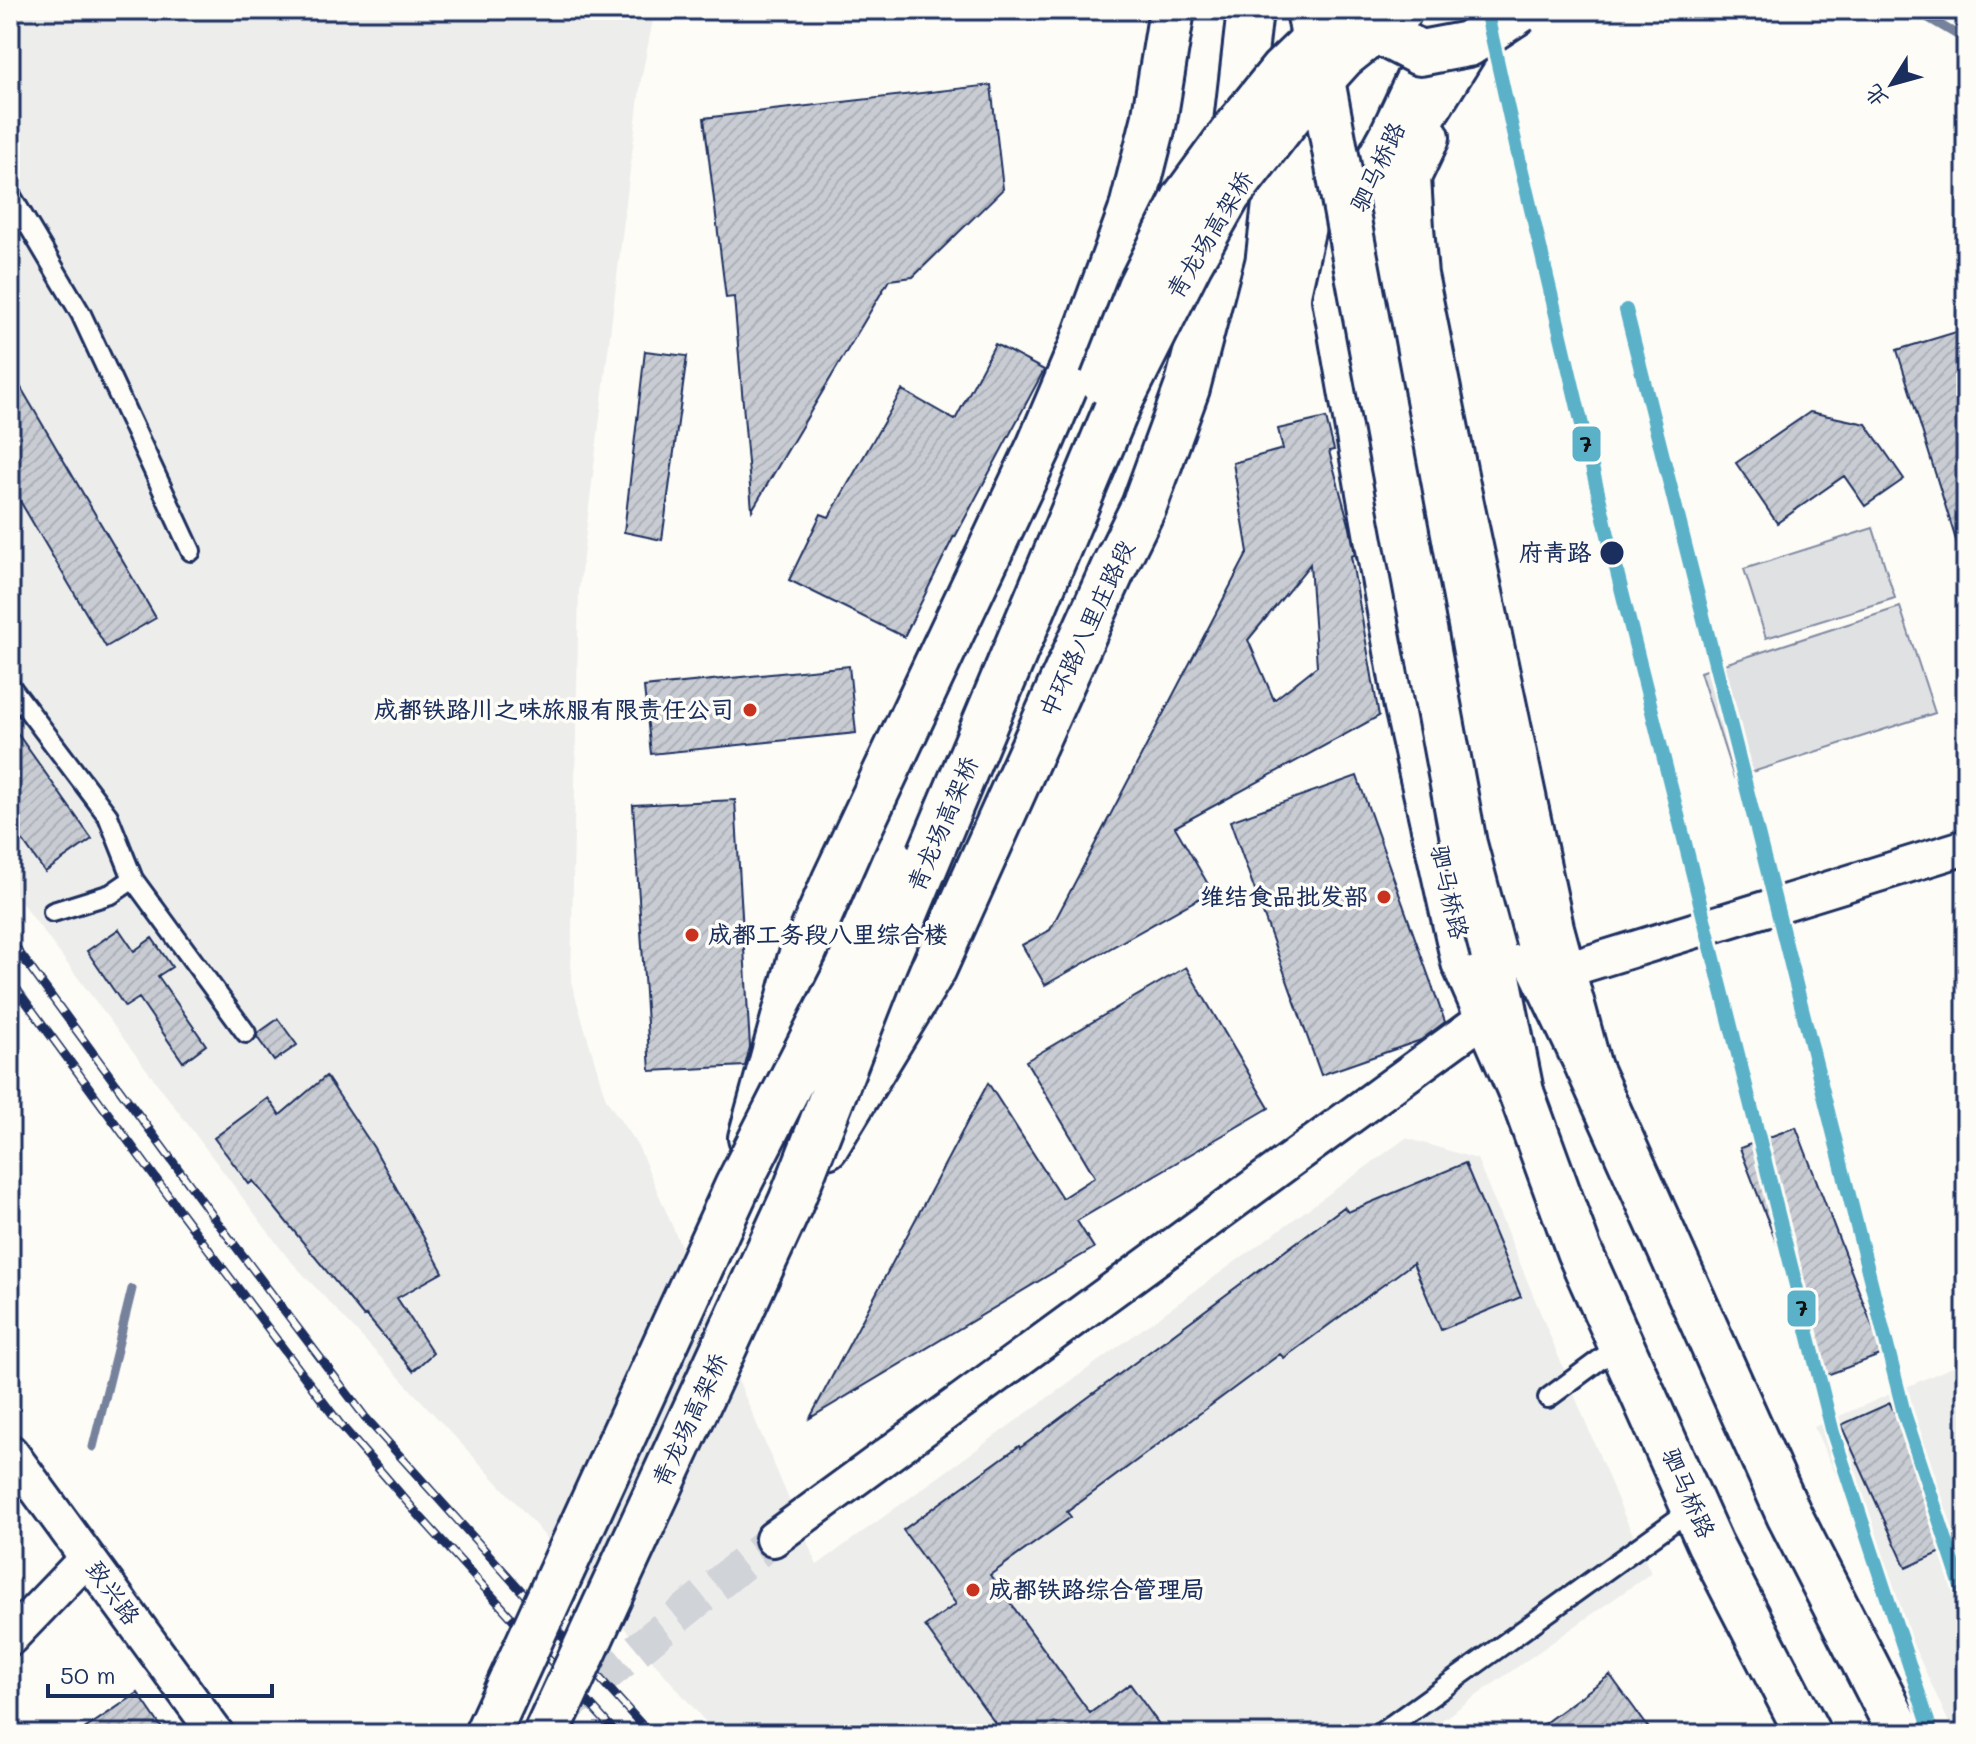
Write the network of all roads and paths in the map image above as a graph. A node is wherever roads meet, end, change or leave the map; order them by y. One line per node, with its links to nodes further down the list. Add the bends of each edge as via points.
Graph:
1 (1172, 10): 18 (main road, bridge, via 1131,212 1081,348 800,960)
2 (1250, 10): 19 (main road, 中环路八里庄路段, bridge, via 1222,253 1187,388 1144,506 934,968)
3 (1309, 10): 14 (main road, bridge, via 1464,844)
4 (1348, 10): 7 (main road, bridge, via 1420,53); 18 (main road, 青龙场高架桥, bridge, via 1282,71 1184,199 1140,287 848,969)
5 (1401, 10): 19 (main road, 青龙场高架桥, bridge, via 1343,56 1294,110 1228,195 1189,264 1119,403 885,962)
6 (1520, 10): 7 (main road, bridge)
7 (1467, 21): 14 (main road, via 1395,160 1384,200 1386,242 1498,838); 15 (main road, 驷马桥路, via 1357,200 1335,299 1406,702 1464,962)
8 (10, 194): 9 (lane, via 81,314)
9 (191, 551)
10 (10, 686): 12 (lane, via 108,816)
11 (1966, 847): 14 (street)
12 (133, 879): 13 (lane, via 111,894); 16 (lane)
13 (53, 912)
14 (1529, 956): 17 (main road); 32 (main road, via 1589,1068 1789,1515)
15 (1487, 1016): 17 (main road, 驷马桥路); 24 (street)
16 (246, 1033)
17 (1521, 1092): 20 (main road, 驷马桥路, via 1579,1251)
18 (738, 1185): 28 (main road, 青龙场高架桥, bridge)
19 (791, 1202): 29 (main road, 青龙场高架桥, bridge)
20 (1621, 1344): 21 (lane); 23 (main road, 驷马桥路)
21 (1548, 1398)
22 (10, 1452): 25 (street, 致兴路)
23 (1694, 1507): 30 (lane); 31 (main road, 驷马桥路)
24 (773, 1539)
25 (87, 1558): 26 (street); 27 (street, 致兴路)
26 (10, 1638)
27 (216, 1734)
28 (487, 1734)
29 (546, 1734)
30 (1379, 1734)
31 (1808, 1734)
32 (1901, 1734)

